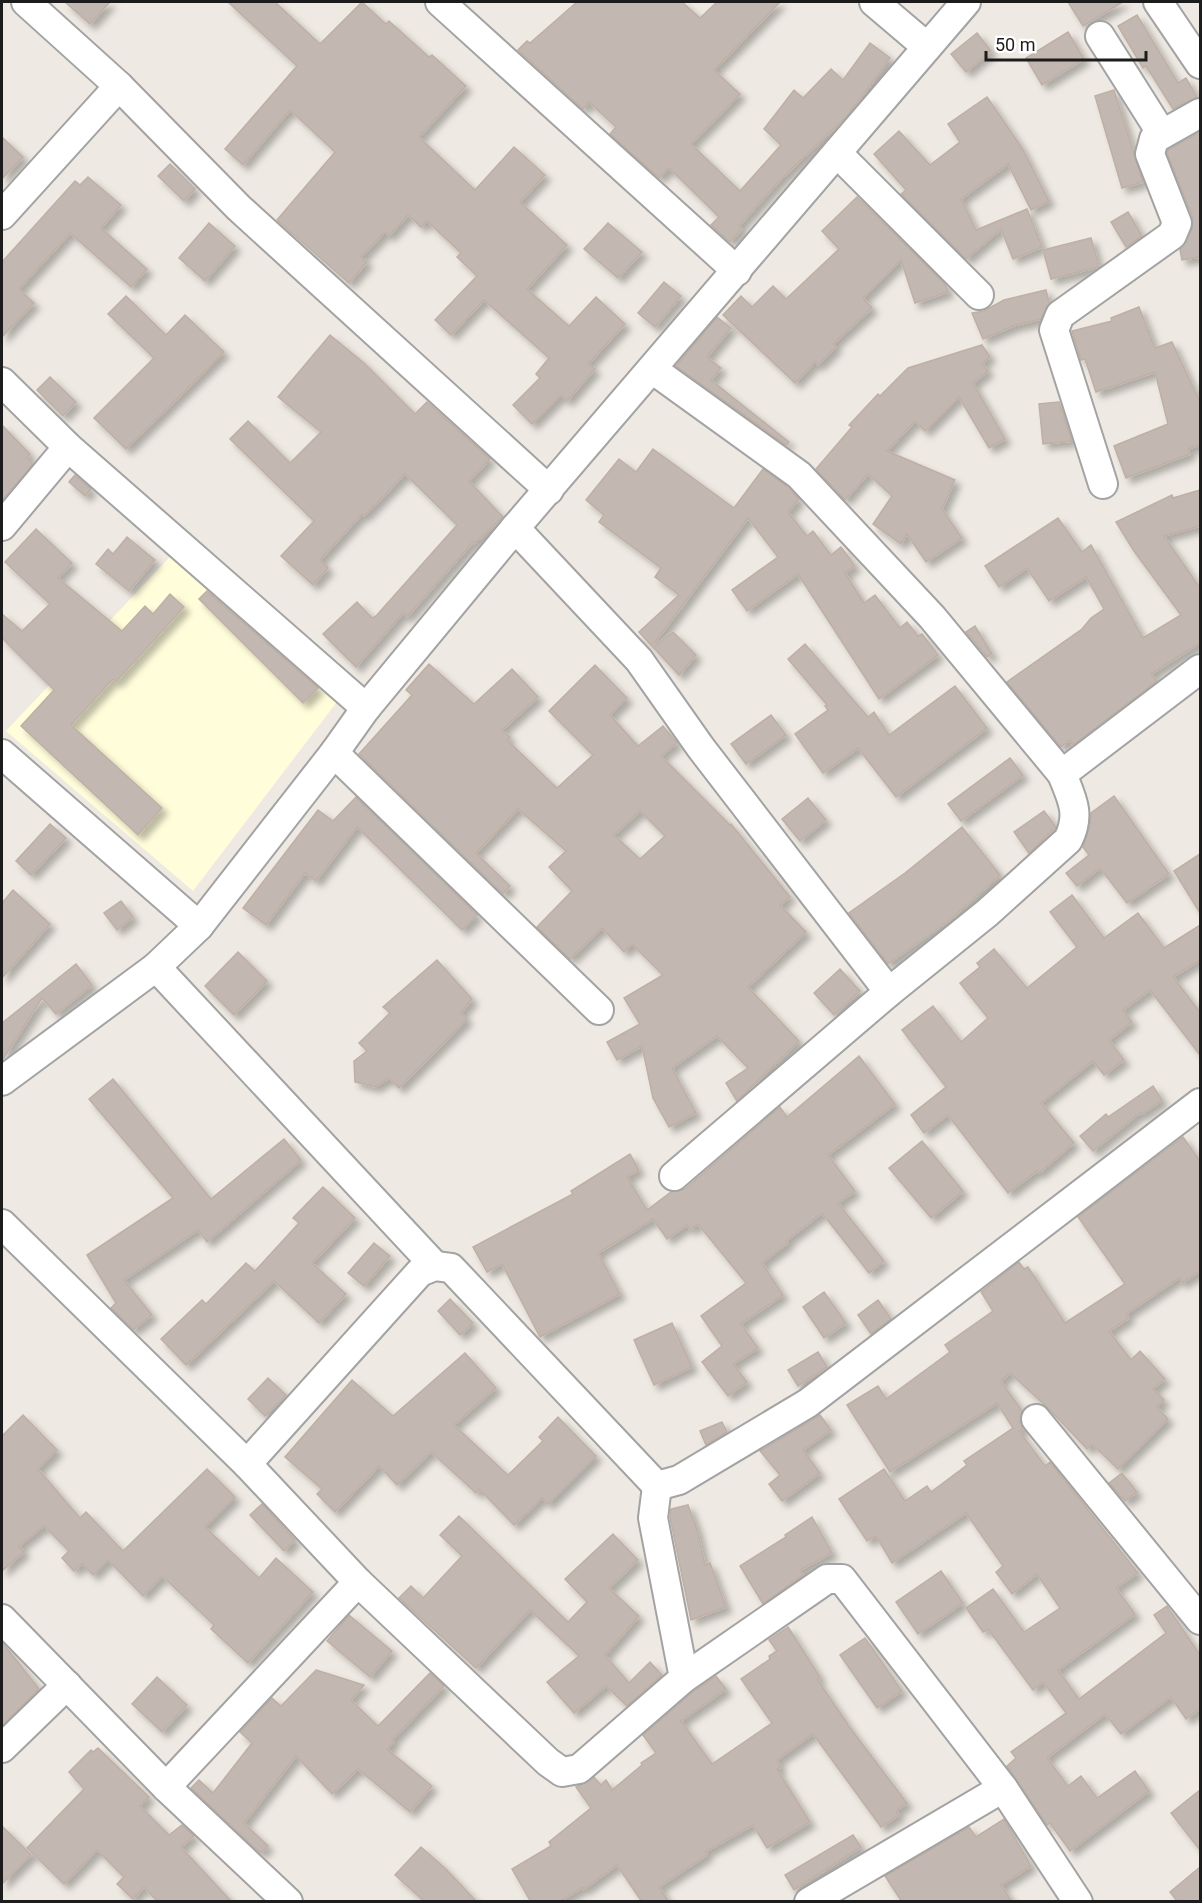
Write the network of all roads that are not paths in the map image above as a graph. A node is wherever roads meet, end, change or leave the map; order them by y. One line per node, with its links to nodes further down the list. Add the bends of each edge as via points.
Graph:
1 (26, 2): 9 (street)
2 (440, 2): 14 (street)
3 (874, 2): 7 (street)
4 (966, 2): 7 (street)
5 (1158, 2): 8 (street)
6 (1100, 36): 11 (street)
7 (927, 47): 12 (street)
8 (1200, 64)
9 (119, 86): 13 (street); 20 (street, via 239,208)
10 (1200, 113): 11 (street)
11 (1162, 134): 19 (street, via 1154,139 1150,154 1177,223 1172,235 1060,315 1054,330)
12 (837, 153): 14 (street); 15 (street)
13 (2, 215)
14 (737, 271): 16 (street)
15 (979, 295)
16 (652, 369): 20 (street); 27 (street, via 798,475 932,617)
17 (2, 382): 18 (street)
18 (68, 447): 21 (street); 24 (street)
19 (1103, 484)
20 (549, 490): 22 (street)
21 (2, 526)
22 (515, 528): 24 (street); 30 (street, via 639,660 701,748)
23 (1200, 669): 27 (street)
24 (366, 708): 25 (street)
25 (334, 753): 28 (street); 31 (street)
26 (2, 754): 28 (street)
27 (1062, 774): 30 (street, via 1074,805 1076,825 1068,840 987,913)
28 (200, 927): 29 (street)
29 (156, 967): 32 (street); 36 (street)
30 (889, 992): 34 (street)
31 (599, 1010)
32 (2, 1081)
33 (1200, 1103): 39 (street, via 808,1403 679,1480)
34 (674, 1176)
35 (2, 1224): 38 (street)
36 (435, 1266): 38 (street, via 420,1272); 39 (street, via 451,1268)
37 (1036, 1419): 42 (street)
38 (247, 1464): 40 (street)
39 (657, 1486): 43 (street, via 653,1518)
40 (358, 1582): 43 (street, via 562,1772 579,1769); 46 (street)
41 (2, 1619): 44 (street)
42 (1200, 1620)
43 (684, 1678): 47 (street, via 827,1579 842,1579)
44 (67, 1685): 45 (street); 46 (street)
45 (2, 1748)
46 (166, 1787): 48 (street)
47 (1003, 1788): 49 (street); 50 (street)
48 (288, 1902)
49 (809, 1902)
50 (1078, 1902)

